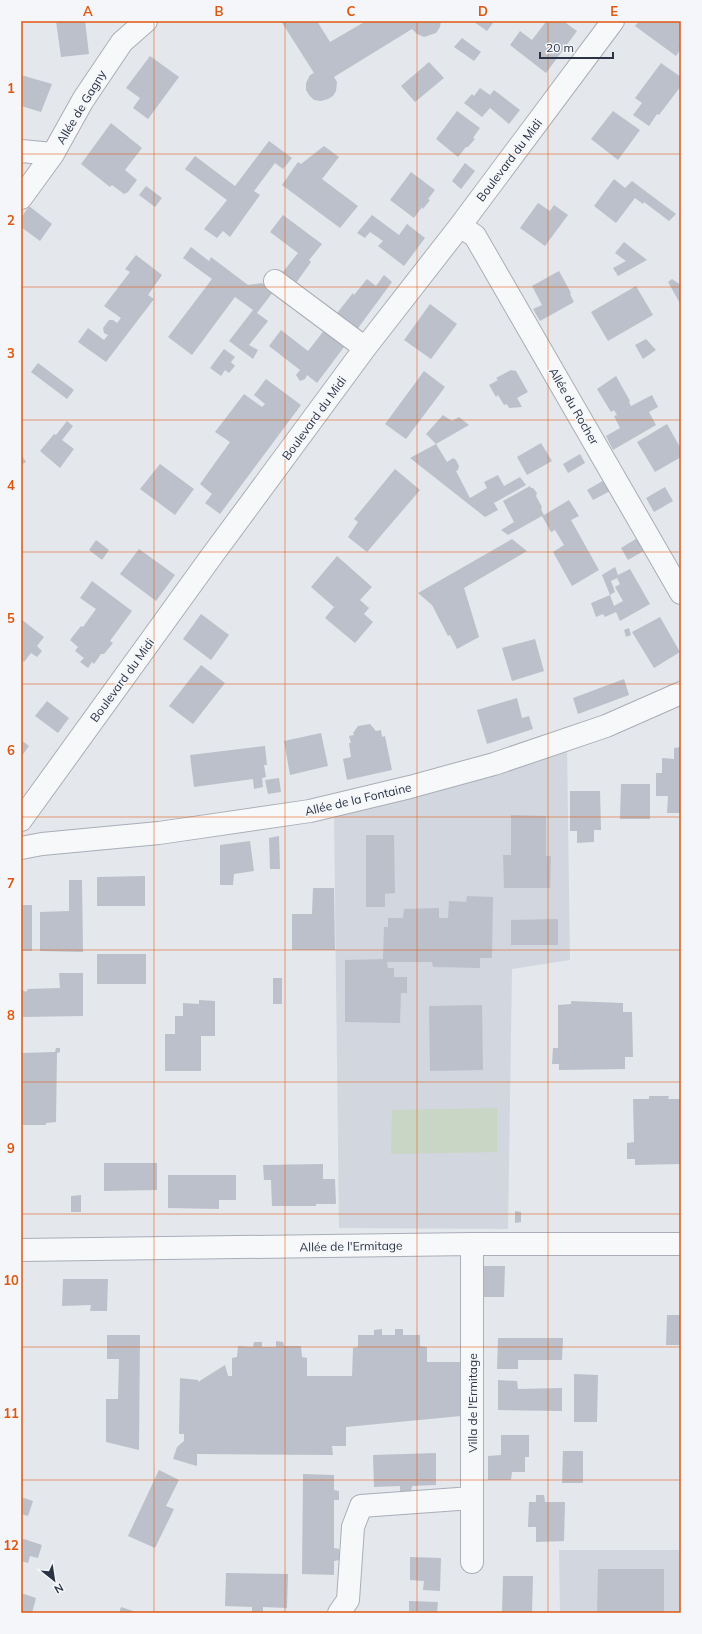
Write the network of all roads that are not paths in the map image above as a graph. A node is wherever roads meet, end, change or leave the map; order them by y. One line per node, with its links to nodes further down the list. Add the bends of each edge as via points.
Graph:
1 (146, 21): 3 (street, Allée de Gagny)
2 (613, 21): 7 (street, Boulevard du Midi)
3 (122, 32): 5 (street, Allée de Gagny)
4 (21, 151): 5 (street)
5 (53, 154): 6 (street, Allée de Gagny)
6 (21, 198)
7 (460, 226): 9 (street, Boulevard du Midi); 10 (street, Allée du Rocher, via 475,236)
8 (275, 281): 9 (street)
9 (365, 348): 12 (street, Boulevard du Midi)
10 (681, 593)
11 (681, 693): 13 (street, Allée de la Fontaine, via 606,726 494,764 310,811 158,833)
12 (21, 820)
13 (21, 848)
14 (472, 1244): 15 (street, Allée de l'Ermitage); 16 (street, Allée de l'Ermitage); 17 (street, Villa de l'Ermitage)
15 (681, 1244)
16 (22, 1254)
17 (472, 1498): 18 (street, Villa de l'Ermitage); 19 (street, via 361,1506 353,1527 348,1600)
18 (472, 1562)
19 (339, 1613)

